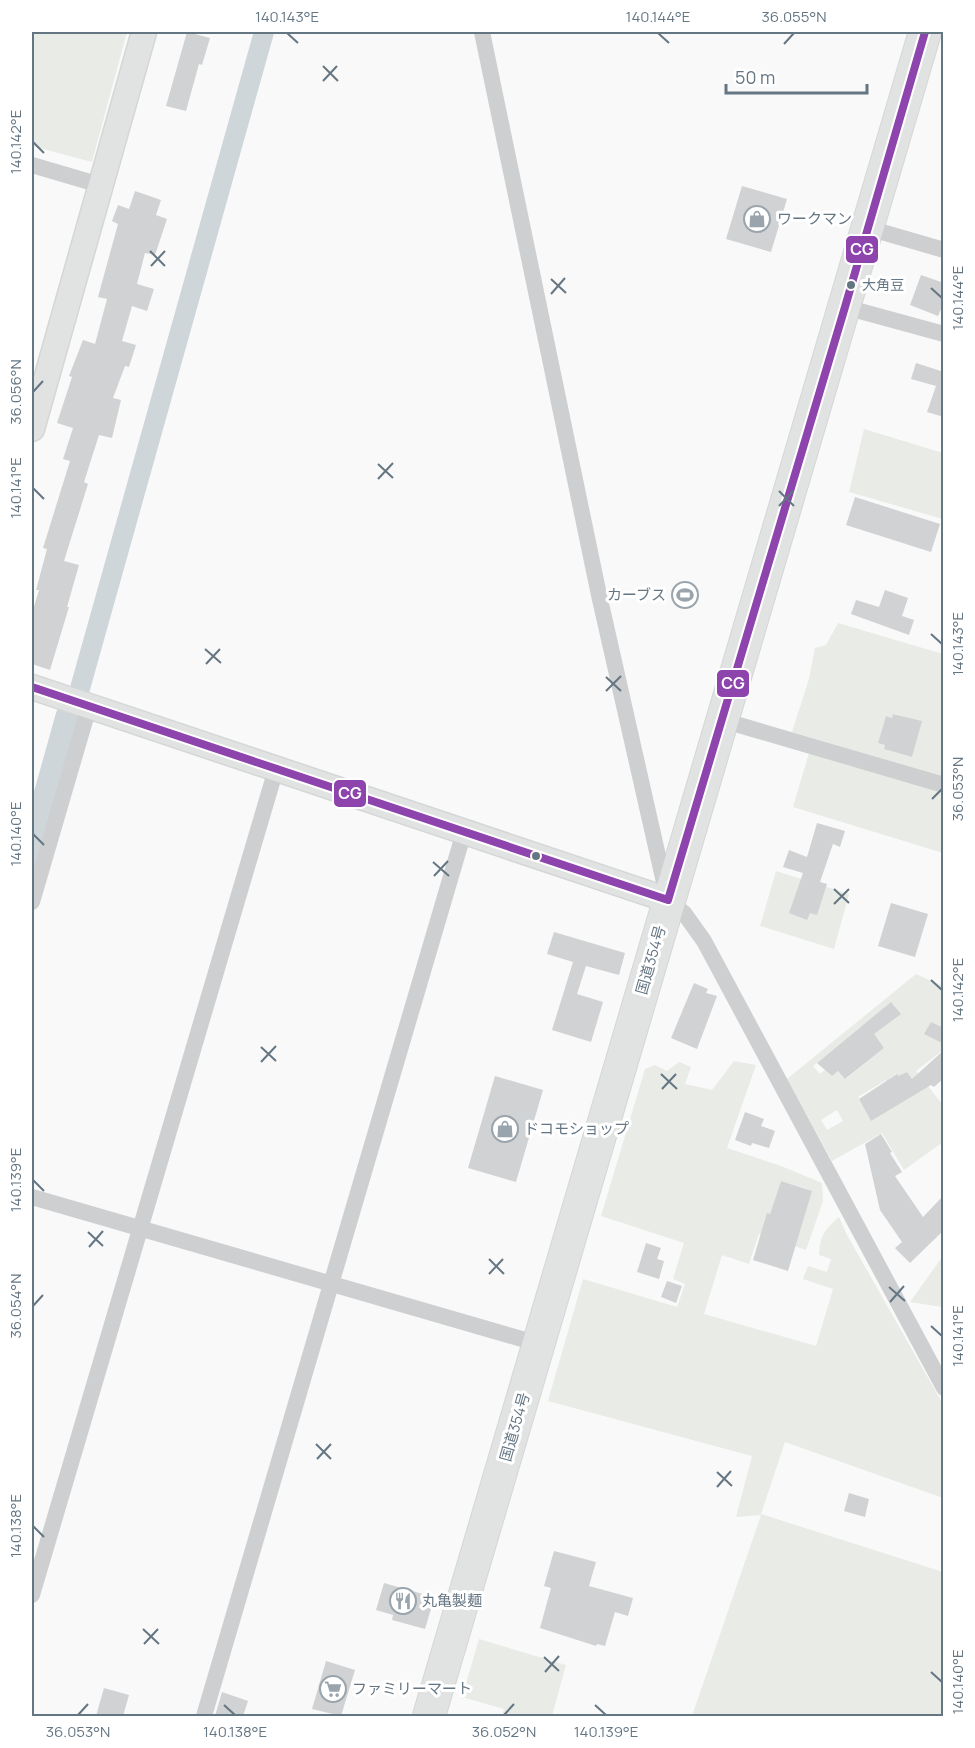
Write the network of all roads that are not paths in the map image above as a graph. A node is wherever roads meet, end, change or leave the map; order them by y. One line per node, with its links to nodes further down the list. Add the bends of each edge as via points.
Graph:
1 (144, 32): 5 (street)
2 (482, 32): 17 (street, via 597,584)
3 (925, 32): 6 (highway, 国道354号)
4 (32, 165): 5 (street)
5 (100, 185): 10 (street)
6 (868, 228): 7 (street); 8 (highway, 国道354号)
7 (944, 250)
8 (845, 306): 9 (street); 13 (highway, 国道354号)
9 (944, 334)
10 (32, 429)
11 (32, 687): 12 (street)
12 (81, 704): 14 (street); 18 (street)
13 (722, 720): 15 (street); 17 (highway, 国道354号)
14 (276, 769): 16 (street); 20 (street)
15 (944, 785)
16 (464, 832): 17 (street); 21 (street)
17 (669, 900): 22 (highway, 国道354号); 23 (street, via 704,941)
18 (32, 902)
19 (32, 1197): 20 (street)
20 (140, 1229): 21 (street); 24 (street)
21 (332, 1283): 22 (street); 25 (street)
22 (539, 1344): 26 (highway, 国道354号)
23 (944, 1388)
24 (32, 1595)
25 (204, 1716)
26 (429, 1716)

